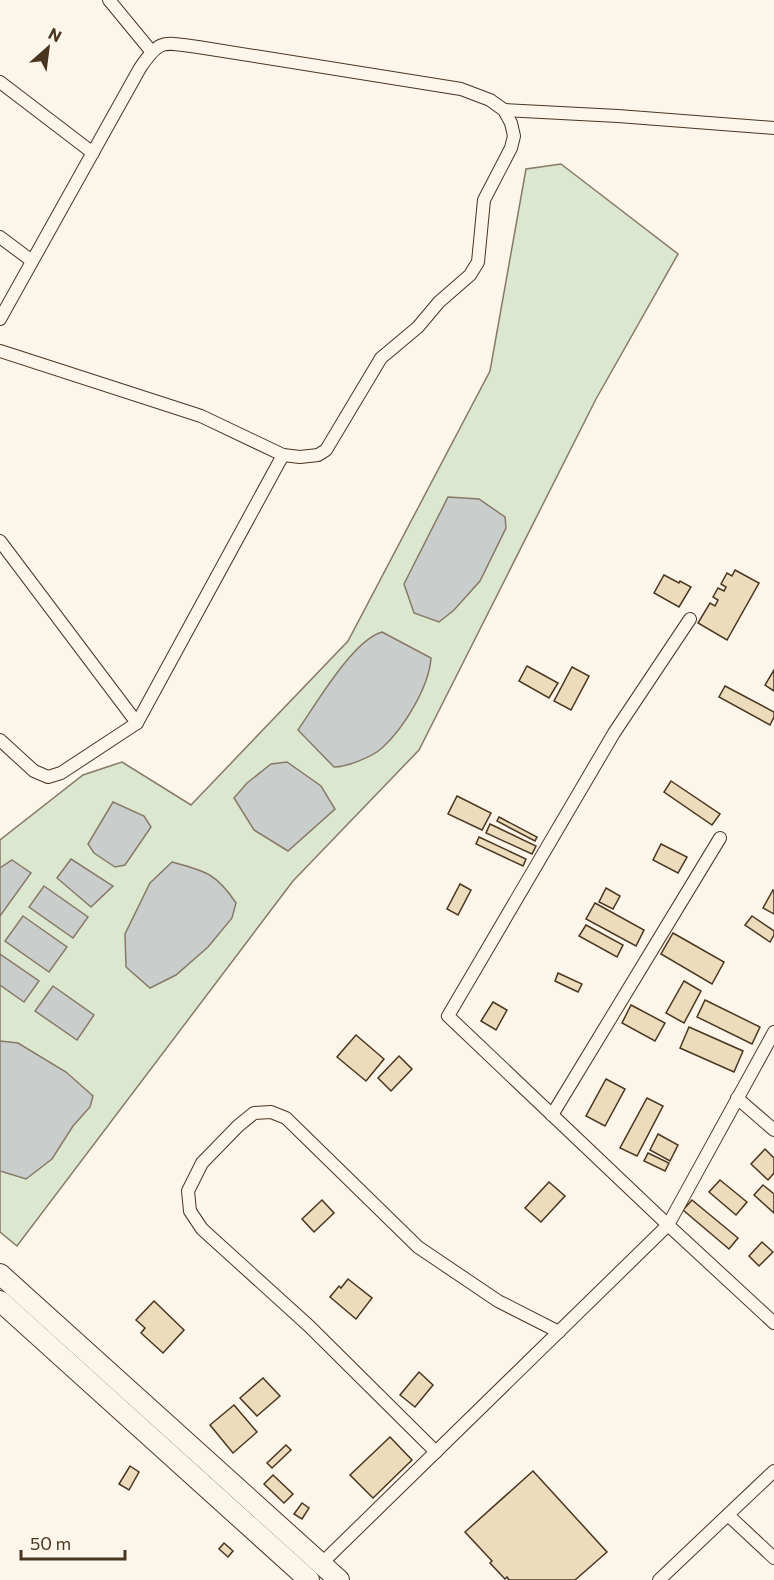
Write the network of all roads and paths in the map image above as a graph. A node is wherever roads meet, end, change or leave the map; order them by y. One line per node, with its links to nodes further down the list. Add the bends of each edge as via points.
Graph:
1 (109, 0): 2 (street)
2 (151, 51): 4 (street, via 164,43 198,47 460,89); 6 (street)
3 (0, 82): 6 (street)
4 (504, 110): 5 (street); 11 (street, via 514,136 484,200 478,262 470,275 381,358 326,450 309,456)
5 (774, 128)
6 (93, 153): 8 (street)
7 (0, 237): 8 (street)
8 (32, 261): 9 (street)
9 (0, 319)
10 (0, 351): 11 (street, via 201,416)
11 (283, 454): 14 (street)
12 (0, 542): 14 (street)
13 (690, 619): 19 (street, via 614,733 448,1016)
14 (137, 723): 15 (street, via 61,773 48,777 34,771)
15 (0, 740)
16 (720, 838): 19 (street)
17 (774, 1032): 18 (street)
18 (737, 1098): 20 (street); 21 (street)
19 (552, 1115): 21 (street)
20 (774, 1130)
21 (668, 1225): 24 (street); 25 (street)
22 (0, 1274): 30 (main road)
23 (0, 1301): 31 (main road)
24 (774, 1323)
25 (559, 1332): 26 (street); 26 (street, via 498,1301 418,1247 286,1118 271,1112 254,1113 238,1126 202,1163 188,1191 190,1211 202,1229 309,1326)
26 (436, 1452): 30 (street)
27 (774, 1471): 28 (street)
28 (728, 1515): 29 (street); 33 (street)
29 (774, 1558)
30 (321, 1564): 32 (main road)
31 (309, 1580)
32 (339, 1580)
33 (659, 1580)

